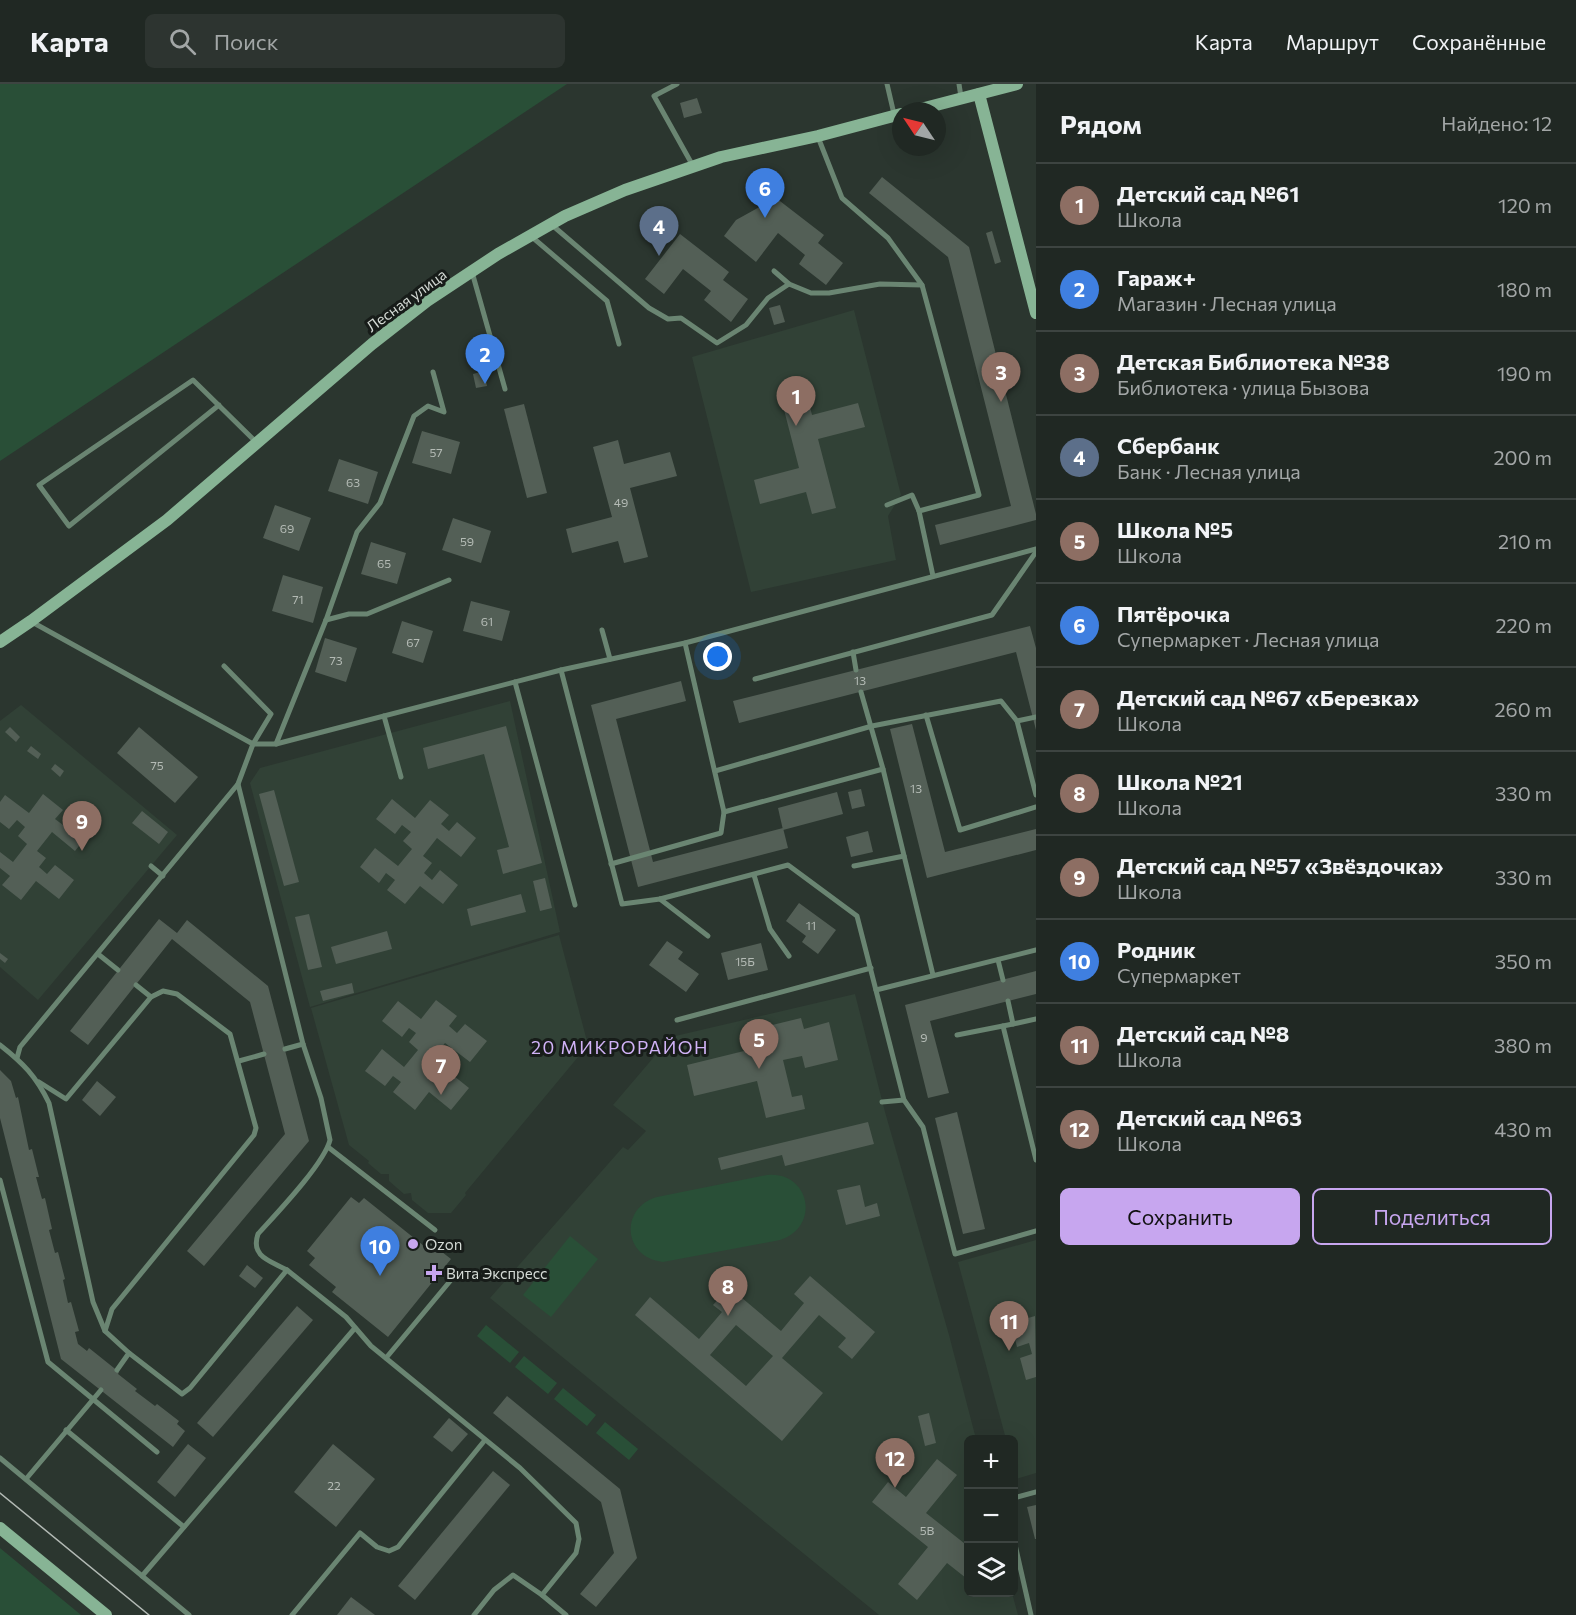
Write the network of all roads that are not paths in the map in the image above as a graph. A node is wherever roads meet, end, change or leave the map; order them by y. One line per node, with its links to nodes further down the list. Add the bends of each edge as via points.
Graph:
1 (677, 84): 11 (lane, via 654,96)
2 (886, 84): 7 (lane)
3 (959, 84): 6 (lane)
4 (1017, 84): 5 (main road)
5 (980, 94): 6 (main road); 18 (main road)
6 (962, 99): 8 (main road)
7 (893, 102)
8 (946, 103)
9 (892, 117): 10 (main road, Лесная улица)
10 (818, 136): 11 (main road, Лесная улица); 17 (lane, via 842,198 888,238)
11 (693, 166): 12 (main road, Лесная улица, via 625,190)
12 (551, 224): 13 (main road, Лесная улица); 16 (lane, via 649,308 668,319 681,318 717,343 746,325 768,298)
13 (530, 236): 15 (main road, Лесная улица); 20 (lane, via 607,301)
14 (774, 271): 16 (lane)
15 (471, 272): 22 (lane); 24 (main road, Лесная улица, via 372,344)
16 (789, 284): 17 (lane, via 811,293 880,284)
17 (922, 285): 26 (lane, via 980,495)
18 (1033, 286): 19 (main road)
19 (1036, 313)
20 (619, 344)
21 (433, 372): 30 (lane, via 444,412 428,406 414,416 380,503 357,532)
22 (505, 389)
23 (219, 405): 23 (lane, via 69,526 39,485 193,380); 24 (lane)
24 (257, 442): 31 (main road, Лесная улица, via 166,520)
25 (887, 505): 26 (lane, via 912,495)
26 (919, 511): 28 (lane)
27 (1036, 550): 28 (lane); 35 (lane, via 992,615)
28 (933, 576): 34 (lane)
29 (449, 580): 30 (lane, via 367,614)
30 (326, 620): 49 (lane)
31 (31, 621): 33 (main road, Лесная улица); 48 (lane)
32 (602, 630): 36 (lane)
33 (0, 642)
34 (685, 643): 36 (lane); 51 (lane)
35 (853, 652): 39 (lane); 40 (lane)
36 (610, 659): 38 (lane)
37 (225, 666): 48 (lane, via 271,714)
38 (561, 670): 41 (lane); 58 (lane)
39 (856, 670)
40 (755, 679)
41 (515, 682): 44 (lane); 64 (lane)
42 (861, 692): 47 (lane)
43 (926, 715): 46 (lane, via 1001,701); 47 (lane); 55 (lane, via 960,830)
44 (384, 716): 49 (lane); 52 (lane)
45 (1036, 717): 46 (lane)
46 (1017, 721): 54 (lane)
47 (872, 726): 50 (lane); 51 (lane)
48 (253, 744): 49 (lane); 53 (lane)
49 (276, 744)
50 (883, 769): 56 (lane); 57 (lane)
51 (715, 771): 56 (lane)
52 (401, 777)
53 (238, 784): 62 (lane); 83 (lane)
54 (1036, 795)
55 (1036, 807)
56 (724, 812): 58 (lane, via 721,833)
57 (904, 855): 60 (lane); 72 (lane)
58 (611, 864): 63 (lane, via 622,904)
59 (151, 866): 62 (lane)
60 (854, 866)
61 (754, 875): 63 (lane); 68 (lane, via 770,929); 70 (lane, via 788,865 857,916)
62 (163, 876): 67 (lane)
63 (660, 899): 65 (lane)
64 (575, 905)
65 (708, 936)
66 (1036, 950): 69 (lane)
67 (98, 954): 71 (lane); 87 (lane, via 20,1047)
68 (789, 956)
69 (998, 960): 72 (lane); 73 (lane)
70 (871, 968): 75 (lane); 79 (lane)
71 (118, 970)
72 (933, 975): 75 (lane)
73 (1003, 980)
74 (136, 985): 76 (lane)
75 (876, 990): 90 (lane)
76 (151, 997): 88 (lane, via 163,991 177,994 230,1034); 89 (lane, via 66,1099)
77 (1008, 1001): 80 (lane)
78 (1036, 1019): 80 (lane)
79 (677, 1020)
80 (1013, 1024): 81 (lane)
81 (1003, 1026): 82 (lane); 93 (lane)
82 (957, 1035)
83 (303, 1044): 85 (lane); 92 (lane, via 321,1098)
84 (0, 1045): 87 (lane)
85 (285, 1049)
86 (264, 1054): 88 (lane)
87 (17, 1058): 89 (lane)
88 (239, 1061): 100 (lane, via 256,1128 254,1135 112,1309)
89 (39, 1082): 100 (lane, via 49,1103 93,1302)
90 (904, 1100): 91 (lane); 96 (lane, via 923,1127 955,1254)
91 (882, 1102)
92 (328, 1147): 95 (lane); 97 (lane, via 258,1234 255,1248 259,1254)
93 (1036, 1160)
94 (0, 1180): 105 (lane, via 48,1362)
95 (435, 1230)
96 (1036, 1231)
97 (287, 1270): 99 (lane); 101 (lane, via 182,1394)
98 (456, 1274): 102 (lane)
99 (356, 1328): 102 (lane); 113 (lane)
100 (105, 1331): 101 (lane)
101 (129, 1353): 103 (lane)
102 (386, 1358): 107 (lane)
103 (117, 1370)
104 (101, 1390): 105 (lane)
105 (92, 1400): 106 (lane); 108 (lane)
106 (66, 1430): 110 (lane); 113 (lane)
107 (485, 1440): 117 (lane, via 520,1468 576,1524 576,1553); 120 (lane, via 398,1547 389,1551 377,1547 360,1533)
108 (157, 1452)
109 (0, 1458): 110 (lane)
110 (26, 1479): 116 (lane)
111 (1036, 1492): 112 (lane)
112 (1018, 1497)
113 (184, 1527): 116 (lane)
114 (0, 1528): 118 (main road)
115 (1015, 1543): 123 (lane)
116 (142, 1576): 119 (lane)
117 (542, 1595): 121 (lane, via 513,1575 494,1590); 122 (lane)
118 (106, 1615)
119 (189, 1615)
120 (292, 1615)
121 (474, 1615)
122 (566, 1615)
123 (1031, 1615)

